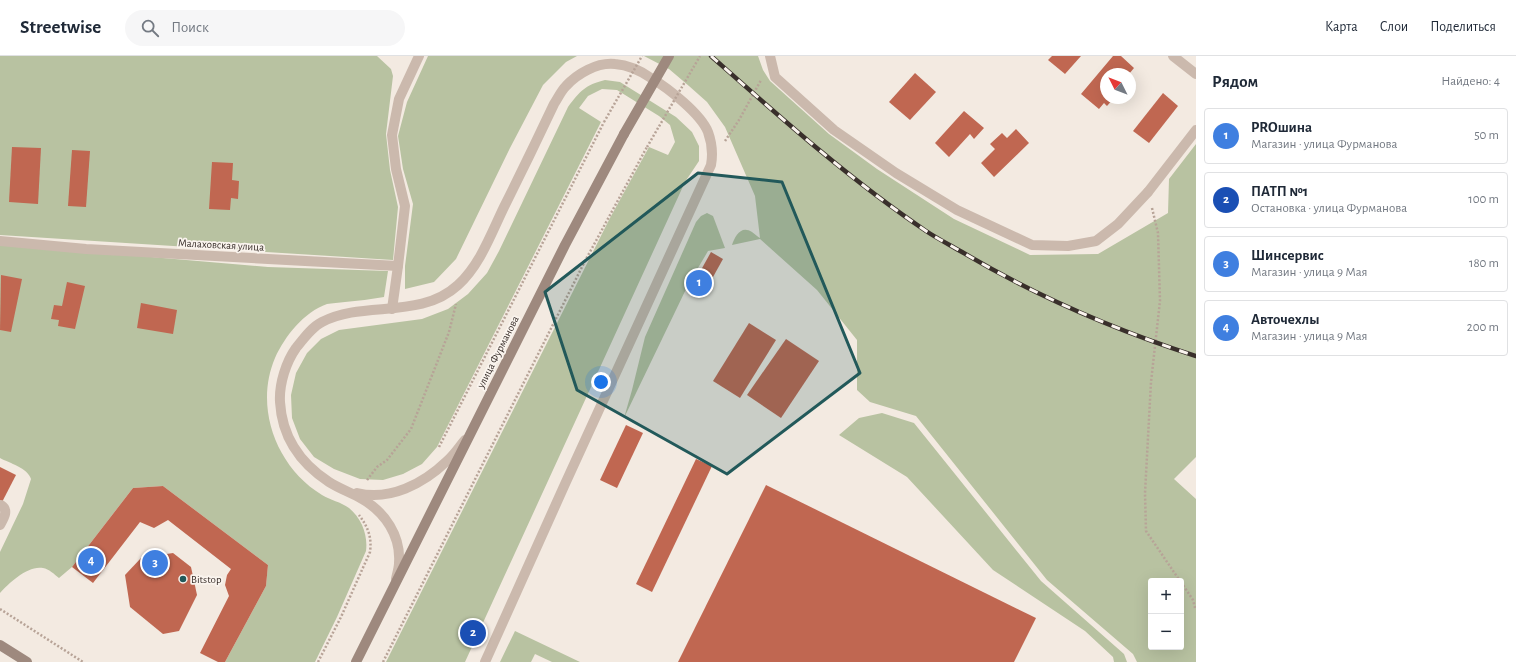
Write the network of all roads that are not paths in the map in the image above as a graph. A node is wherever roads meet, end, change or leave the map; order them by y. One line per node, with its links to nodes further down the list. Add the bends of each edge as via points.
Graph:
1 (419, 56): 8 (street, via 399,99 392,135 396,170 405,206)
2 (669, 56): 10 (main road, улица Фурманова, bridge, via 624,134 565,246)
3 (770, 56): 6 (street, via 775,77 834,130 896,173 957,210 1032,245 1068,246 1096,241 1118,224 1148,192)
4 (1173, 56): 5 (street)
5 (1196, 74)
6 (1196, 130)
7 (0, 241): 8 (street, Малаховская улица, via 86,249)
8 (398, 266): 9 (street)
9 (392, 309): 11 (street, via 339,315 321,322 306,335 292,355 283,376 280,401 283,425 293,447 308,465); 18 (street, via 441,298 460,283 473,268 554,104 576,76 596,66 614,64 634,69 651,77 679,100 699,119 708,132 713,151 711,165)
10 (471, 433): 11 (street, via 448,461 409,488 387,494 365,495); 14 (main road, улица Фурманова)
11 (343, 490): 14 (street, via 364,500 392,527 398,544 399,563)
12 (1, 504): 13 (street, via 5,514)
13 (0, 525)
14 (395, 583): 17 (main road, улица Фурманова)
15 (0, 645): 16 (main road)
16 (27, 662)
17 (356, 662)
18 (485, 662)

